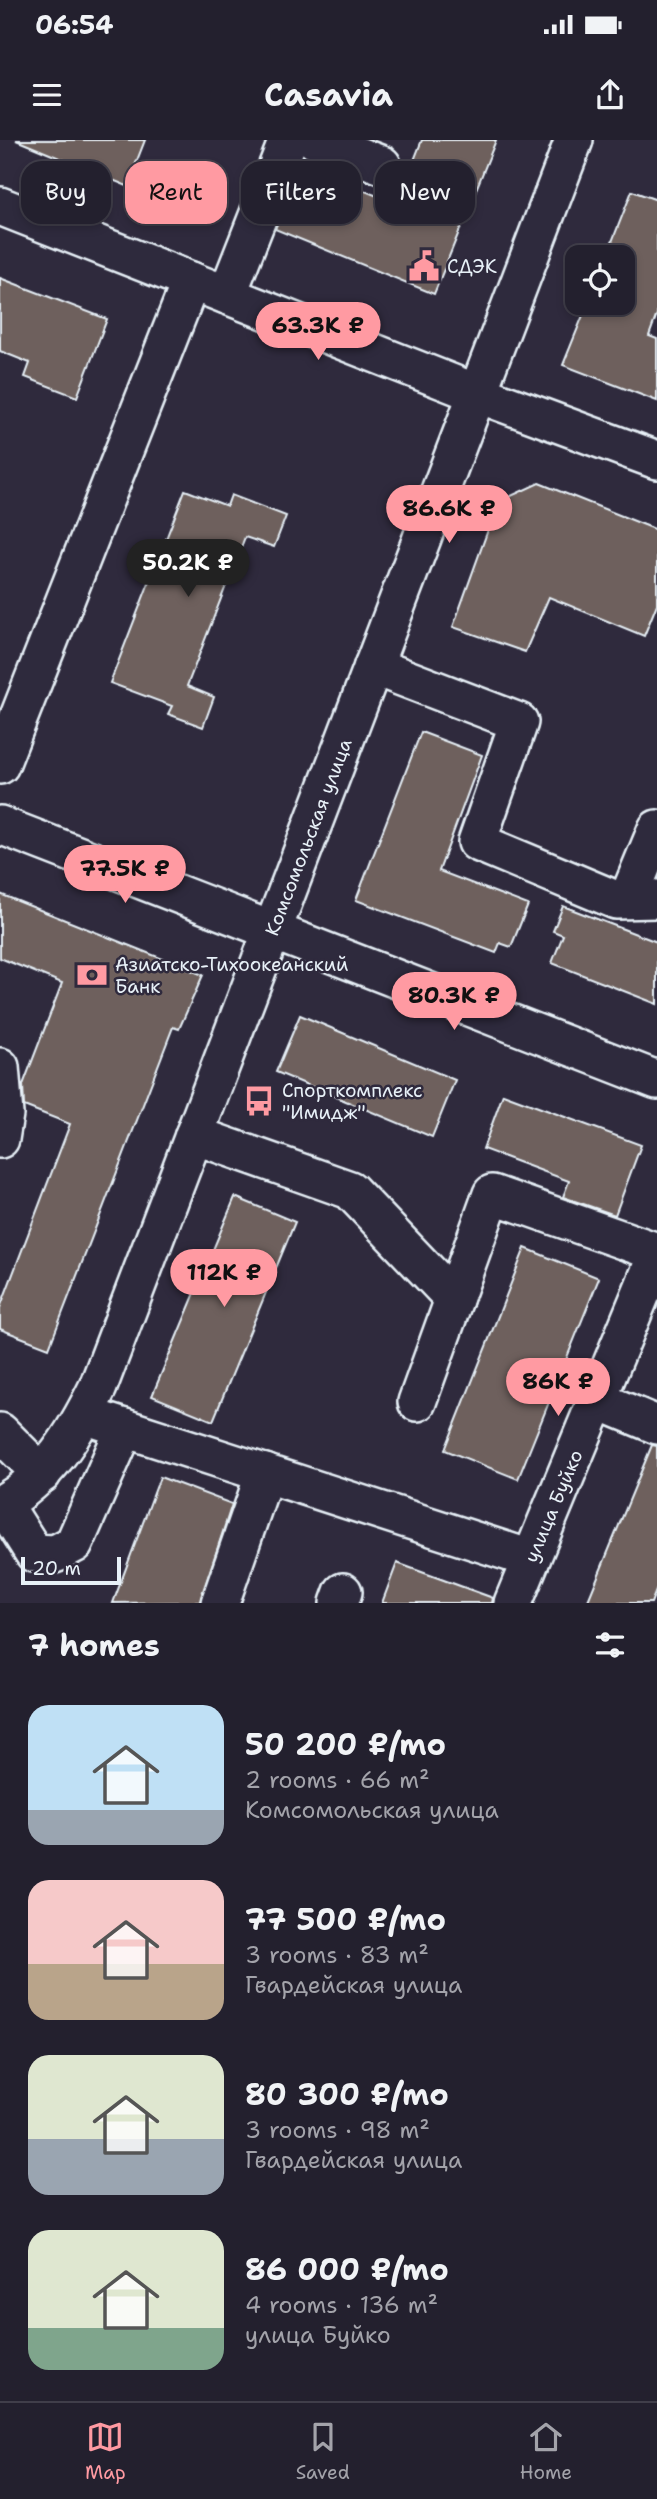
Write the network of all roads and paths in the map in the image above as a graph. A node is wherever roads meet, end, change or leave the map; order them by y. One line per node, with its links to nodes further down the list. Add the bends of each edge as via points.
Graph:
1 (288, 140): 7 (street)
2 (315, 140): 4 (street)
3 (574, 140): 8 (street, Комсомольская улица)
4 (375, 162)
5 (0, 206): 6 (street)
6 (191, 281): 7 (street); 11 (street)
7 (227, 295): 8 (street)
8 (476, 393): 9 (street); 10 (street, Комсомольская улица)
9 (657, 460)
10 (373, 666): 14 (street, via 519,722 477,842 616,900); 15 (street, Комсомольская улица)
11 (0, 765)
12 (0, 825): 15 (street)
13 (657, 829): 14 (street)
14 (643, 899)
15 (272, 931): 17 (street); 18 (street, Комсомольская улица)
16 (0, 1067): 19 (street, via 4,1114)
17 (657, 1080)
18 (194, 1135): 21 (street, via 350,1190); 24 (street, Комсомольская улица)
19 (0, 1139)
20 (657, 1253): 21 (street, via 492,1194); 22 (street, улица Буйко)
21 (454, 1298): 23 (street)
22 (597, 1400): 25 (street); 31 (street, улица Буйко)
23 (416, 1402)
24 (84, 1415): 26 (street); 29 (street, Комсомольская улица)
25 (657, 1425)
26 (125, 1428): 28 (street); 30 (street, via 74,1544 55,1554 34,1553)
27 (0, 1432): 29 (street)
28 (265, 1473): 31 (street); 32 (street)
29 (42, 1474): 30 (street, Комсомольская улица)
30 (2, 1504)
31 (531, 1559): 33 (street, улица Буйко)
32 (220, 1603)
33 (513, 1603)

